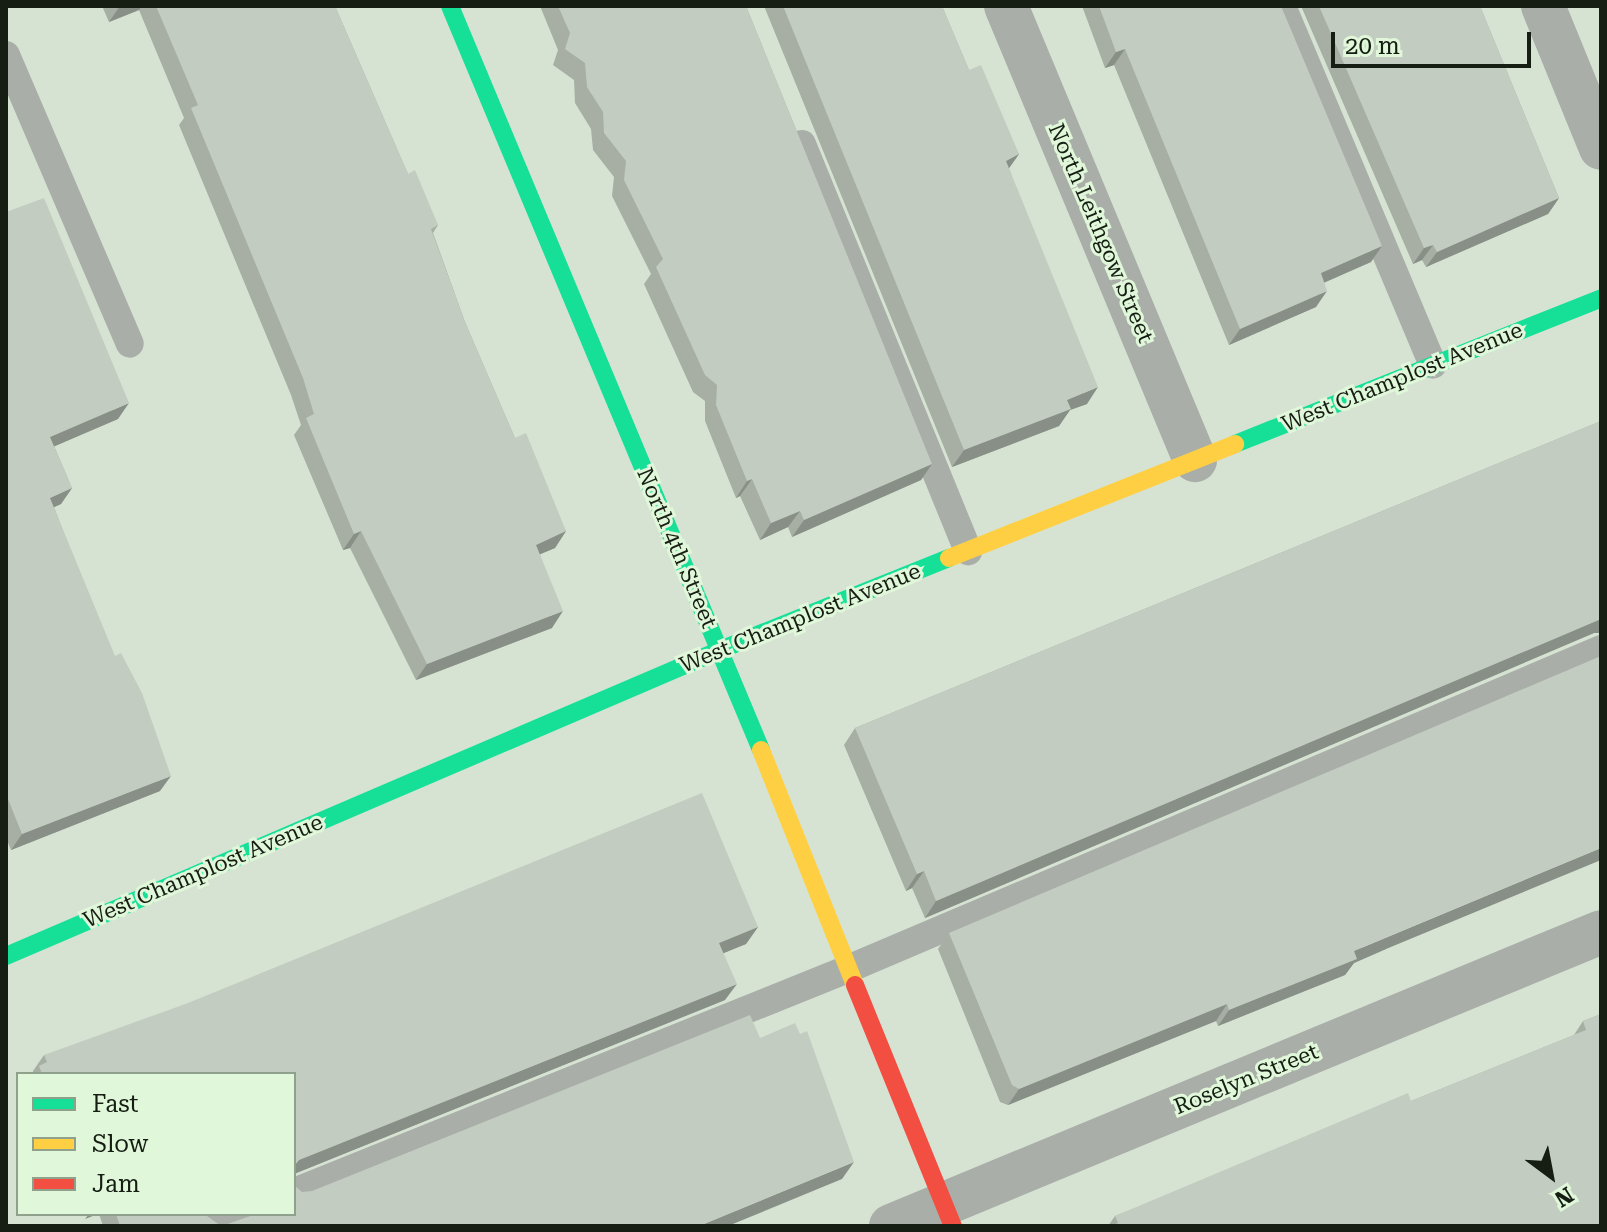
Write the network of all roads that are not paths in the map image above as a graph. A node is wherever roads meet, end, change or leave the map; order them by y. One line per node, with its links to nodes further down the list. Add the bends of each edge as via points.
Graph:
1 (450, 6): 14 (street, North 4th Street)
2 (1006, 6): 11 (street, North Leithgow Street)
3 (1282, 6): 10 (lane)
4 (1543, 6): 7 (street)
5 (6, 55): 9 (lane)
6 (794, 124): 12 (lane)
7 (1601, 148)
8 (1601, 298): 10 (street, West Champlost Avenue)
9 (130, 344)
10 (1433, 365): 11 (street, West Champlost Avenue)
11 (1195, 460): 12 (street, West Champlost Avenue)
12 (968, 551): 14 (street, West Champlost Avenue)
13 (1601, 649): 17 (lane)
14 (720, 650): 16 (street, West Champlost Avenue); 17 (street, North 4th Street)
15 (1601, 932): 19 (street, Roselyn Street)
16 (6, 956)
17 (848, 969): 18 (lane); 19 (street, North 4th Street)
18 (296, 1191)
19 (948, 1215): 22 (street, Roselyn Street)
20 (236, 1216): 21 (lane)
21 (211, 1226)
22 (891, 1226)

